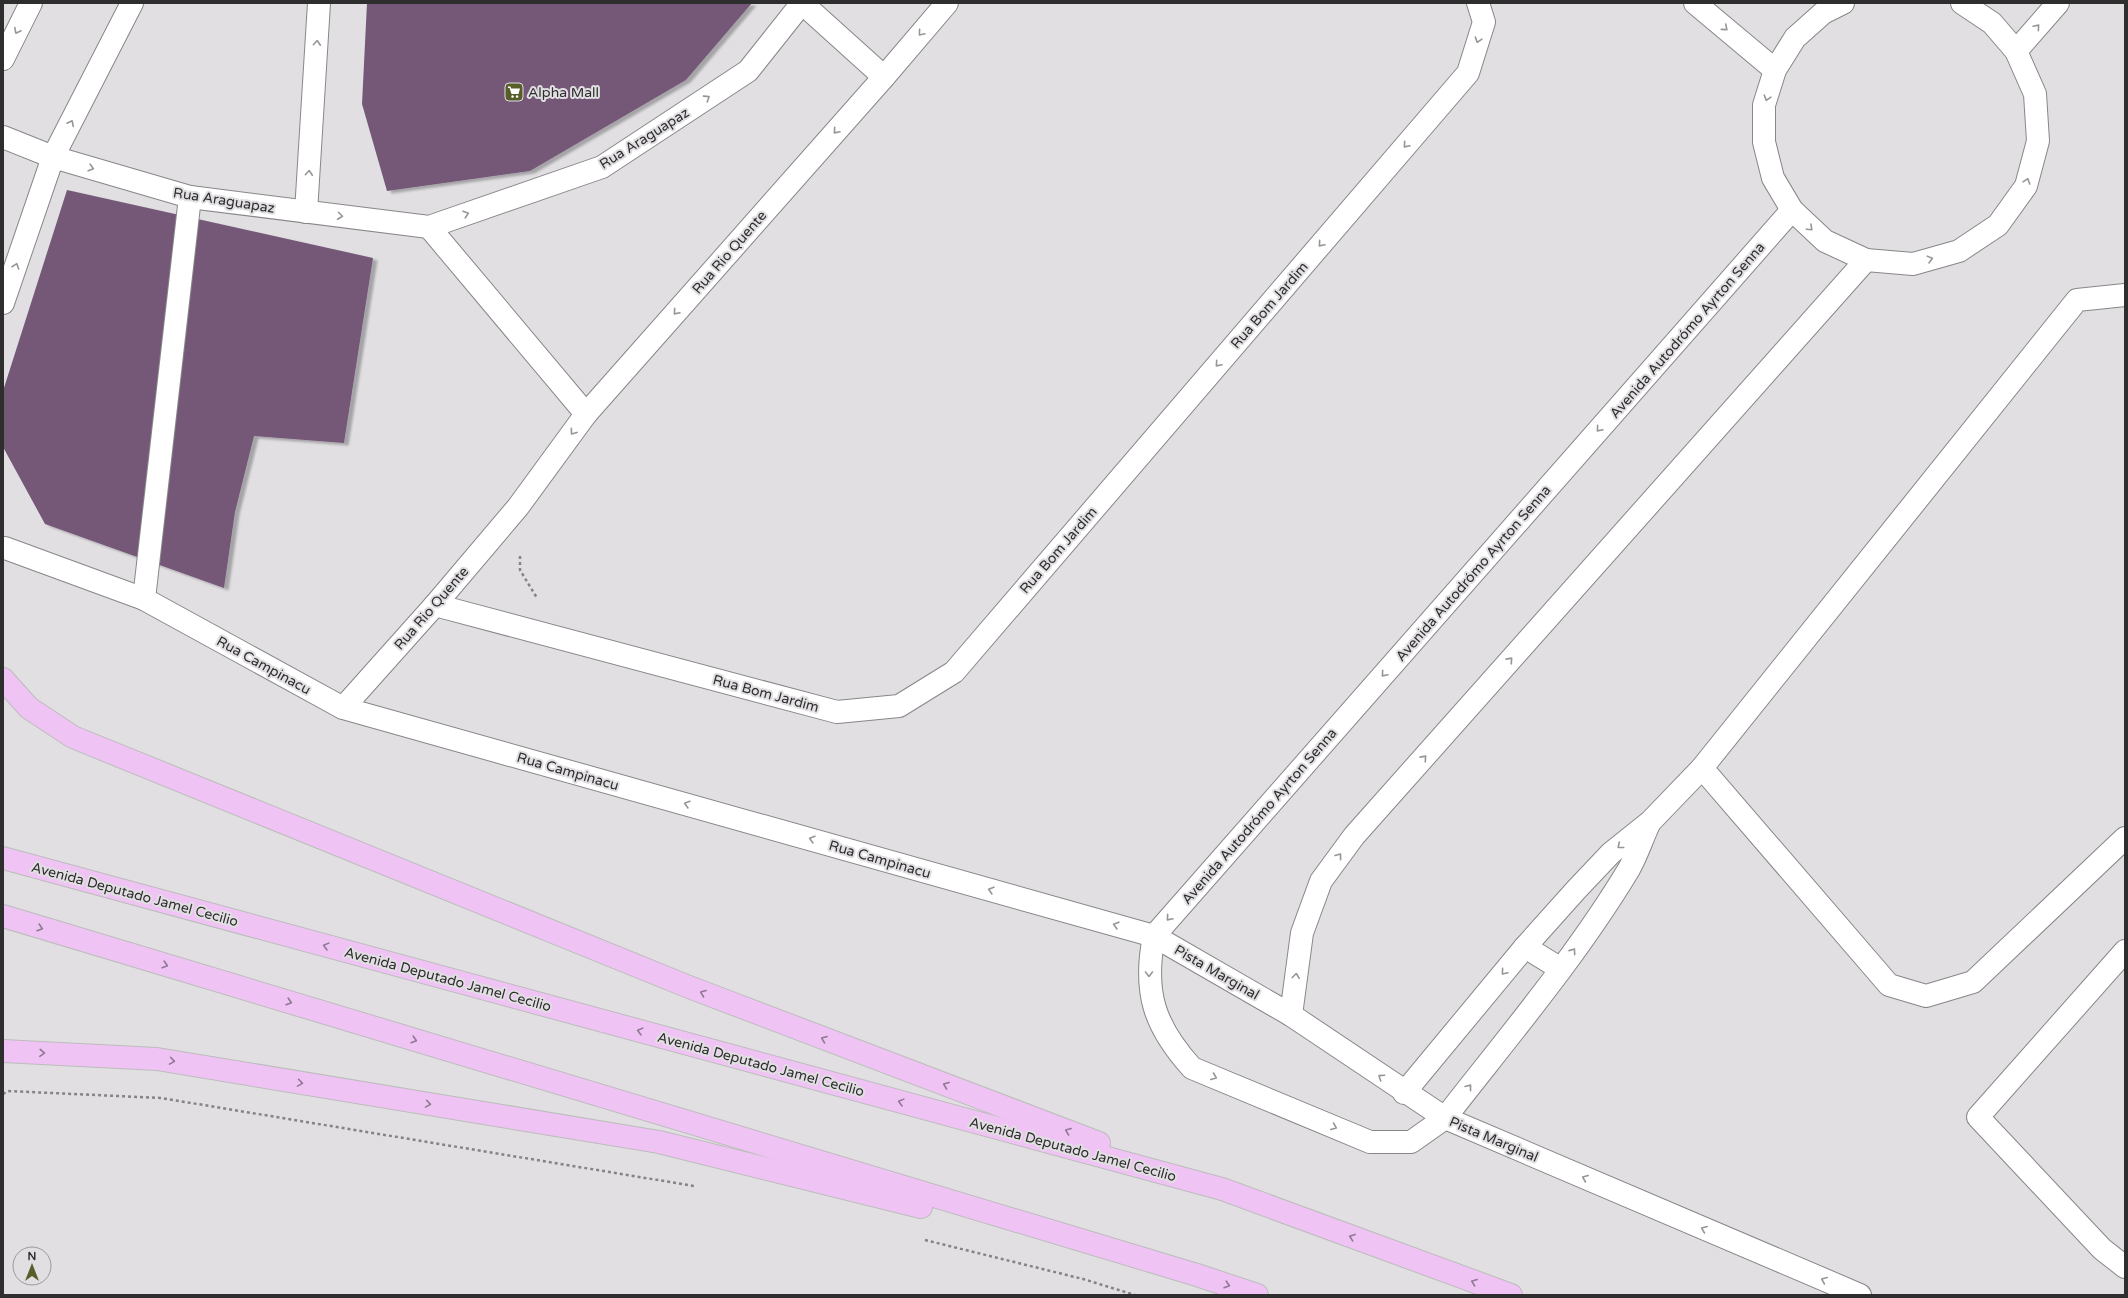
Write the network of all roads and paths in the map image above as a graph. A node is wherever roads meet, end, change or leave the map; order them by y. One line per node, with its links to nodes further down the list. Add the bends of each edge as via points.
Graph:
1 (31, 3): 13 (street, one-way to 13)
2 (132, 3): 17 (street, one-way to 2)
3 (319, 3): 20 (street, one-way to 3)
4 (802, 3): 15 (street, Rua Araguapaz); 21 (street, Rua Araguapaz, one-way to 4, via 602,167 748,71)
5 (947, 3): 15 (street, Rua Rio Quente, one-way to 15)
6 (1478, 3): 30 (street, Rua Bom Jardim, one-way to 30, via 1484,22 1468,73 954,672 899,706 837,712)
7 (1695, 3): 14 (street, one-way to 14)
8 (1843, 3): 11 (street)
9 (1962, 3): 12 (street, via 1992,23)
10 (2058, 3): 12 (street, one-way to 10)
11 (1816, 8): 14 (street)
12 (2016, 51): 22 (street, one-way to 12, via 1913,264 1959,251 1998,225 2021,193 2026,186 2038,141 2035,94)
13 (3, 59)
14 (1775, 70): 19 (street, one-way to 19, via 1764,105 1764,142 1773,178)
15 (884, 76): 25 (street, Rua Rio Quente, one-way to 25)
16 (3, 137): 17 (street, Rua Araguapaz)
17 (53, 157): 18 (street, Rua Araguapaz, one-way to 18); 24 (street, one-way to 17)
18 (190, 197): 20 (street, Rua Araguapaz); 28 (street)
19 (1792, 210): 22 (street, one-way to 22, via 1825,241); 38 (street, Avenida Autodrómo Ayrton Senna, one-way to 38)
20 (306, 212): 21 (street, Rua Araguapaz, one-way to 21)
21 (429, 227): 25 (street)
22 (1866, 260): 42 (street, one-way to 22, via 1302,933 1321,881 1354,836)
23 (2125, 295): 33 (street, via 2077,300)
24 (3, 303)
25 (586, 414): 26 (street, Rua Rio Quente, one-way to 26)
26 (518, 507): 29 (street, Rua Rio Quente); 30 (path, via 520,570)
27 (4, 547): 28 (street, Rua Campinacu)
28 (144, 599): 32 (street, Rua Campinacu)
29 (435, 604): 30 (street, Rua Bom Jardim); 32 (street, Rua Rio Quente)
30 (561, 638)
31 (3, 679): 48 (highway, one-way to 31, via 688,987 73,737 29,708)
32 (343, 708): 38 (street, Rua Campinacu, one-way to 32)
33 (1702, 768): 34 (street); 35 (street, via 1889,985 1926,996 1973,982)
34 (1650, 821): 39 (street, one-way to 39, via 1611,853); 41 (street, one-way to 34, via 1630,867)
35 (2125, 838)
36 (3, 858): 48 (highway, Avenida Deputado Jamel Cecilio, one-way to 36)
37 (3, 916): 51 (highway, one-way to 51)
38 (1154, 936): 42 (street, Pista Marginal); 46 (street, one-way to 46, via 1149,958 1149,982 1153,1004 1161,1026 1174,1048 1192,1068 1370,1142 1411,1142)
39 (1525, 947): 41 (street); 44 (street, one-way to 44)
40 (2125, 951): 50 (street, via 1978,1118 2102,1250)
41 (1561, 969): 46 (street, one-way to 41)
42 (1291, 1015): 44 (street, Pista Marginal, one-way to 42)
43 (3, 1051): 51 (highway, one-way to 51, via 157,1059 659,1142)
44 (1404, 1092): 46 (street, Pista Marginal)
45 (3, 1094): 47 (path, via 8,1091 161,1098)
46 (1445, 1118): 55 (street, Pista Marginal, one-way to 46)
47 (695, 1186)
48 (1222, 1189): 54 (highway, Avenida Deputado Jamel Cecilio, one-way to 48)
49 (921, 1239): 52 (path, via 1083,1279)
50 (2125, 1267)
51 (1197, 1275): 53 (highway, one-way to 53)
52 (1136, 1295)
53 (1257, 1295)
54 (1510, 1295)
55 (1860, 1295)

